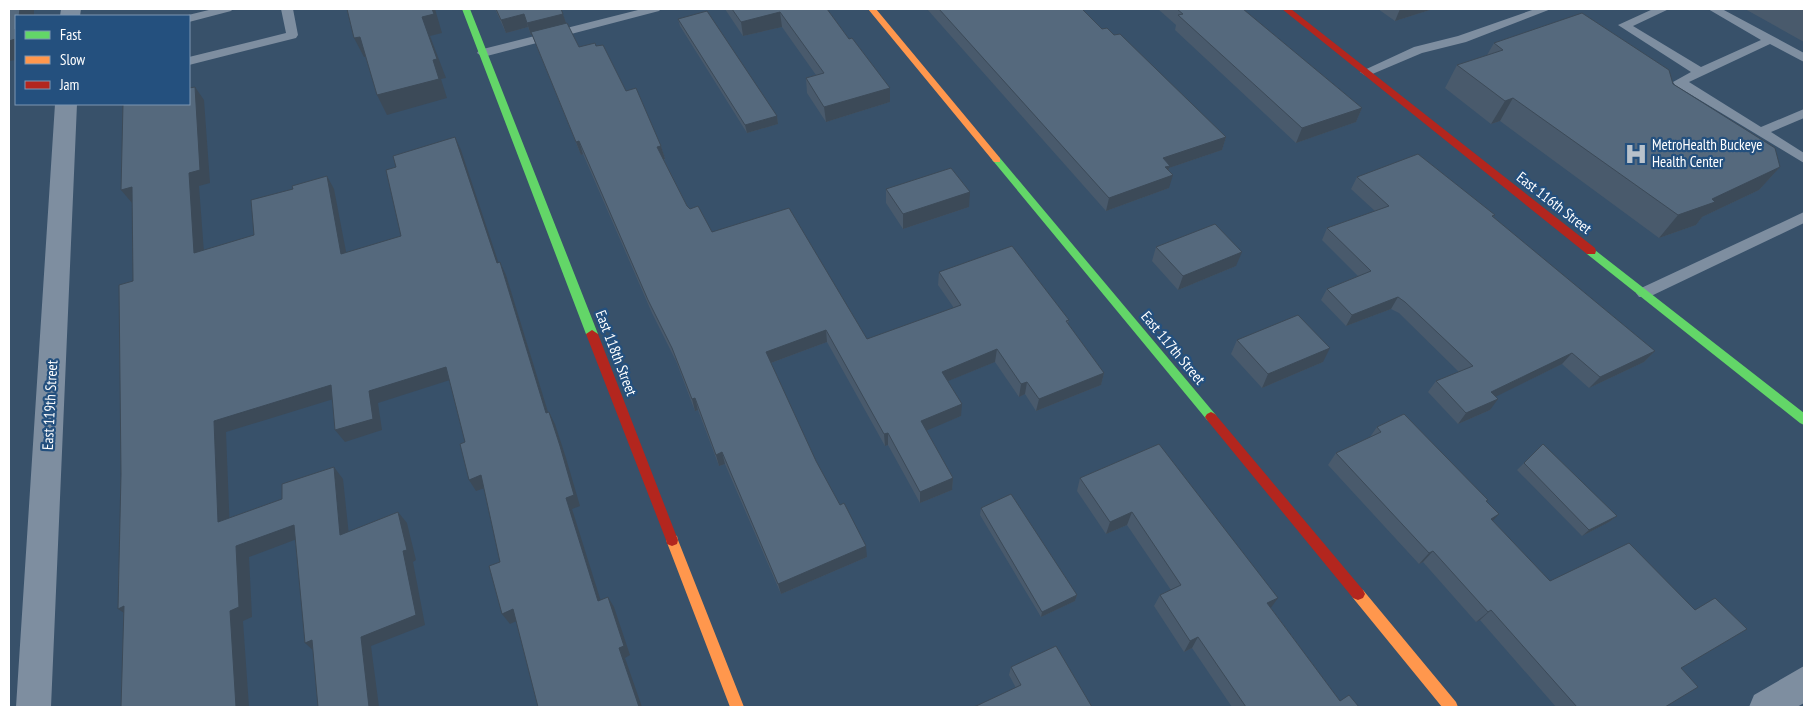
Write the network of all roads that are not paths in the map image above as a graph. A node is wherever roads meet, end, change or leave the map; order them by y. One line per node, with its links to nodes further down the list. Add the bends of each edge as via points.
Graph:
1 (226, 9): 10 (lane)
2 (287, 9): 14 (lane, via 292,35)
3 (466, 9): 12 (street, East 118th Street)
4 (655, 9): 12 (lane)
5 (872, 9): 27 (street, East 117th Street)
6 (1286, 9): 15 (street, East 116th Street)
7 (1545, 9): 15 (lane, via 1462,39 1418,50)
8 (1663, 9): 16 (lane, via 1624,25)
9 (1714, 9): 11 (lane)
10 (190, 18)
11 (1770, 40): 13 (lane); 16 (lane)
12 (483, 53): 26 (street, East 118th Street)
13 (1804, 58)
14 (190, 61)
15 (1366, 72): 22 (street, East 116th Street)
16 (1700, 72): 19 (lane, via 1679,82)
17 (66, 105): 25 (street, East 119th Street)
18 (1804, 113): 19 (lane)
19 (1760, 132): 20 (lane)
20 (1804, 159)
21 (1804, 217): 22 (lane)
22 (1644, 293): 23 (street, East 116th Street)
23 (1804, 420)
24 (1804, 683): 28 (street)
25 (33, 707)
26 (737, 707)
27 (1451, 707)
28 (1766, 707)

